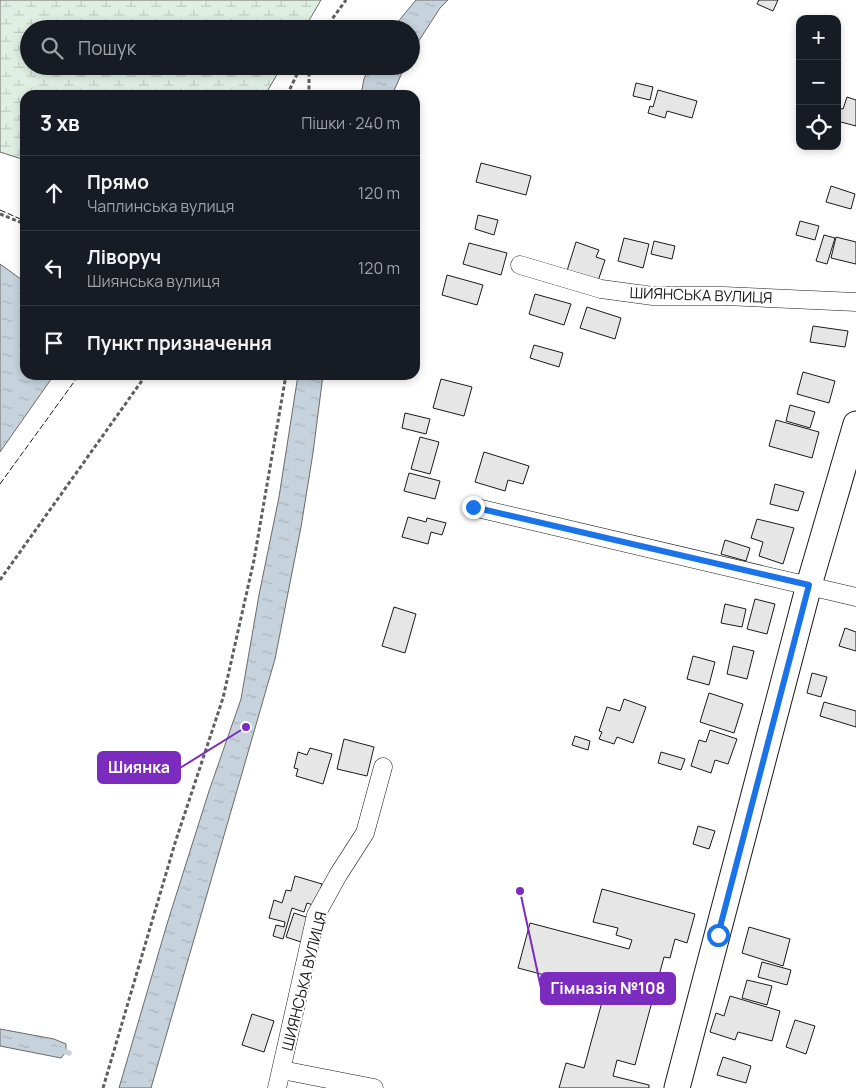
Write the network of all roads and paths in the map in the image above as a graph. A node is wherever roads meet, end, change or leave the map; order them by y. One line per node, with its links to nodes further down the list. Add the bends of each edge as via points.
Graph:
1 (346, 0): 2 (path)
2 (332, 20)
3 (297, 75): 5 (path)
4 (309, 75): 6 (path)
5 (289, 90)
6 (310, 90)
7 (0, 214): 8 (path)
8 (20, 222)
9 (520, 265): 10 (street, ШИЯНСЬКА ВУЛИЦЯ, via 601,289 653,296)
10 (856, 302)
11 (142, 380): 15 (path)
12 (285, 380): 20 (path, via 254,560 223,698 175,843)
13 (856, 424): 16 (street)
14 (473, 507): 16 (street)
15 (0, 580)
16 (809, 585): 17 (street); 23 (street)
17 (856, 597)
18 (384, 767): 19 (street, ШИЯНСЬКА ВУЛИЦЯ, via 365,833 316,915)
19 (282, 1070): 21 (street, ШИЯНСЬКА ВУЛИЦЯ); 22 (street)
20 (103, 1088)
21 (277, 1088)
22 (374, 1088)
23 (677, 1088)

